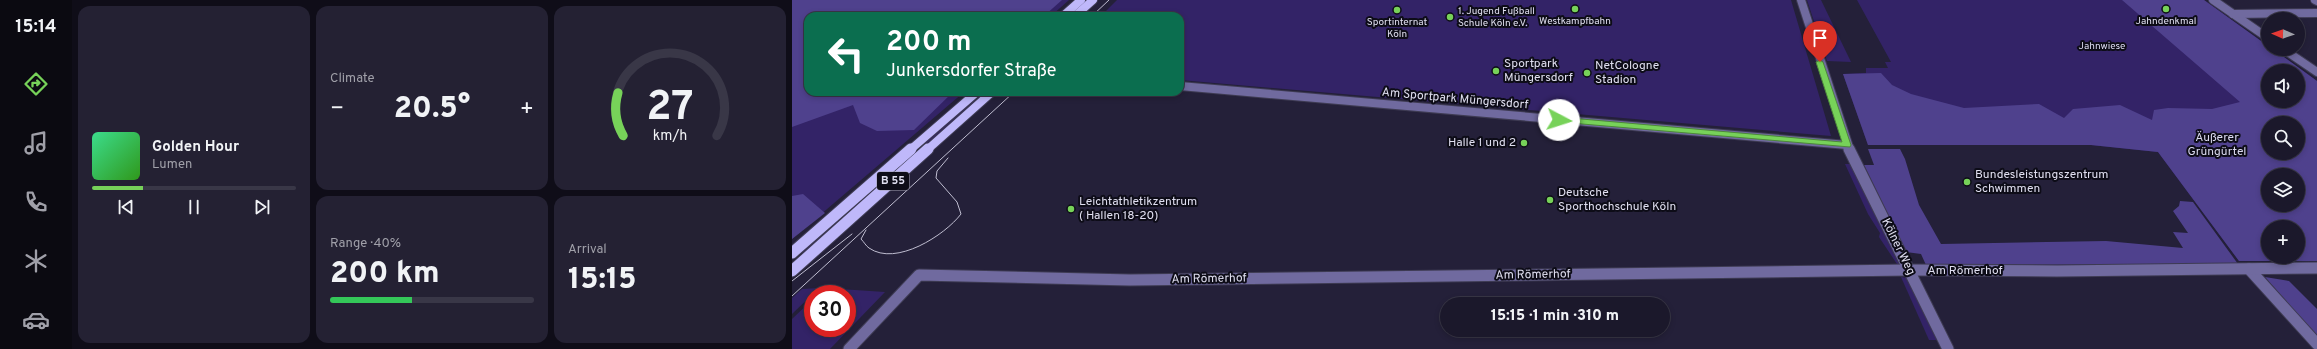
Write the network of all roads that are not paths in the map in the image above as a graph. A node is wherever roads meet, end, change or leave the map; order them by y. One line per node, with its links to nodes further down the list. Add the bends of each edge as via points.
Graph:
1 (1081, 0): 5 (main road)
2 (1093, 0): 6 (main road)
3 (1800, 0): 15 (street, Kölner Weg)
4 (2213, 0): 8 (street)
5 (1068, 12)
6 (1080, 12)
7 (2317, 13): 8 (street)
8 (2233, 14): 9 (street)
9 (2261, 33)
10 (2294, 56): 11 (street)
11 (2317, 72)
12 (1184, 86): 15 (street, Am Sportpark Müngersdorf)
13 (972, 96): 16 (main road, B 55)
14 (988, 96): 20 (main road, B 55)
15 (1847, 145): 19 (street, Kölner Weg)
16 (792, 253)
17 (2317, 268): 18 (street, Am Römerhof)
18 (2249, 269): 19 (street, Am Römerhof); 21 (street)
19 (1909, 270): 22 (street, Am Römerhof, via 1130,280 919,275); 23 (street, Kölner Weg)
20 (792, 271)
21 (2317, 344)
22 (849, 349)
23 (1948, 349)

